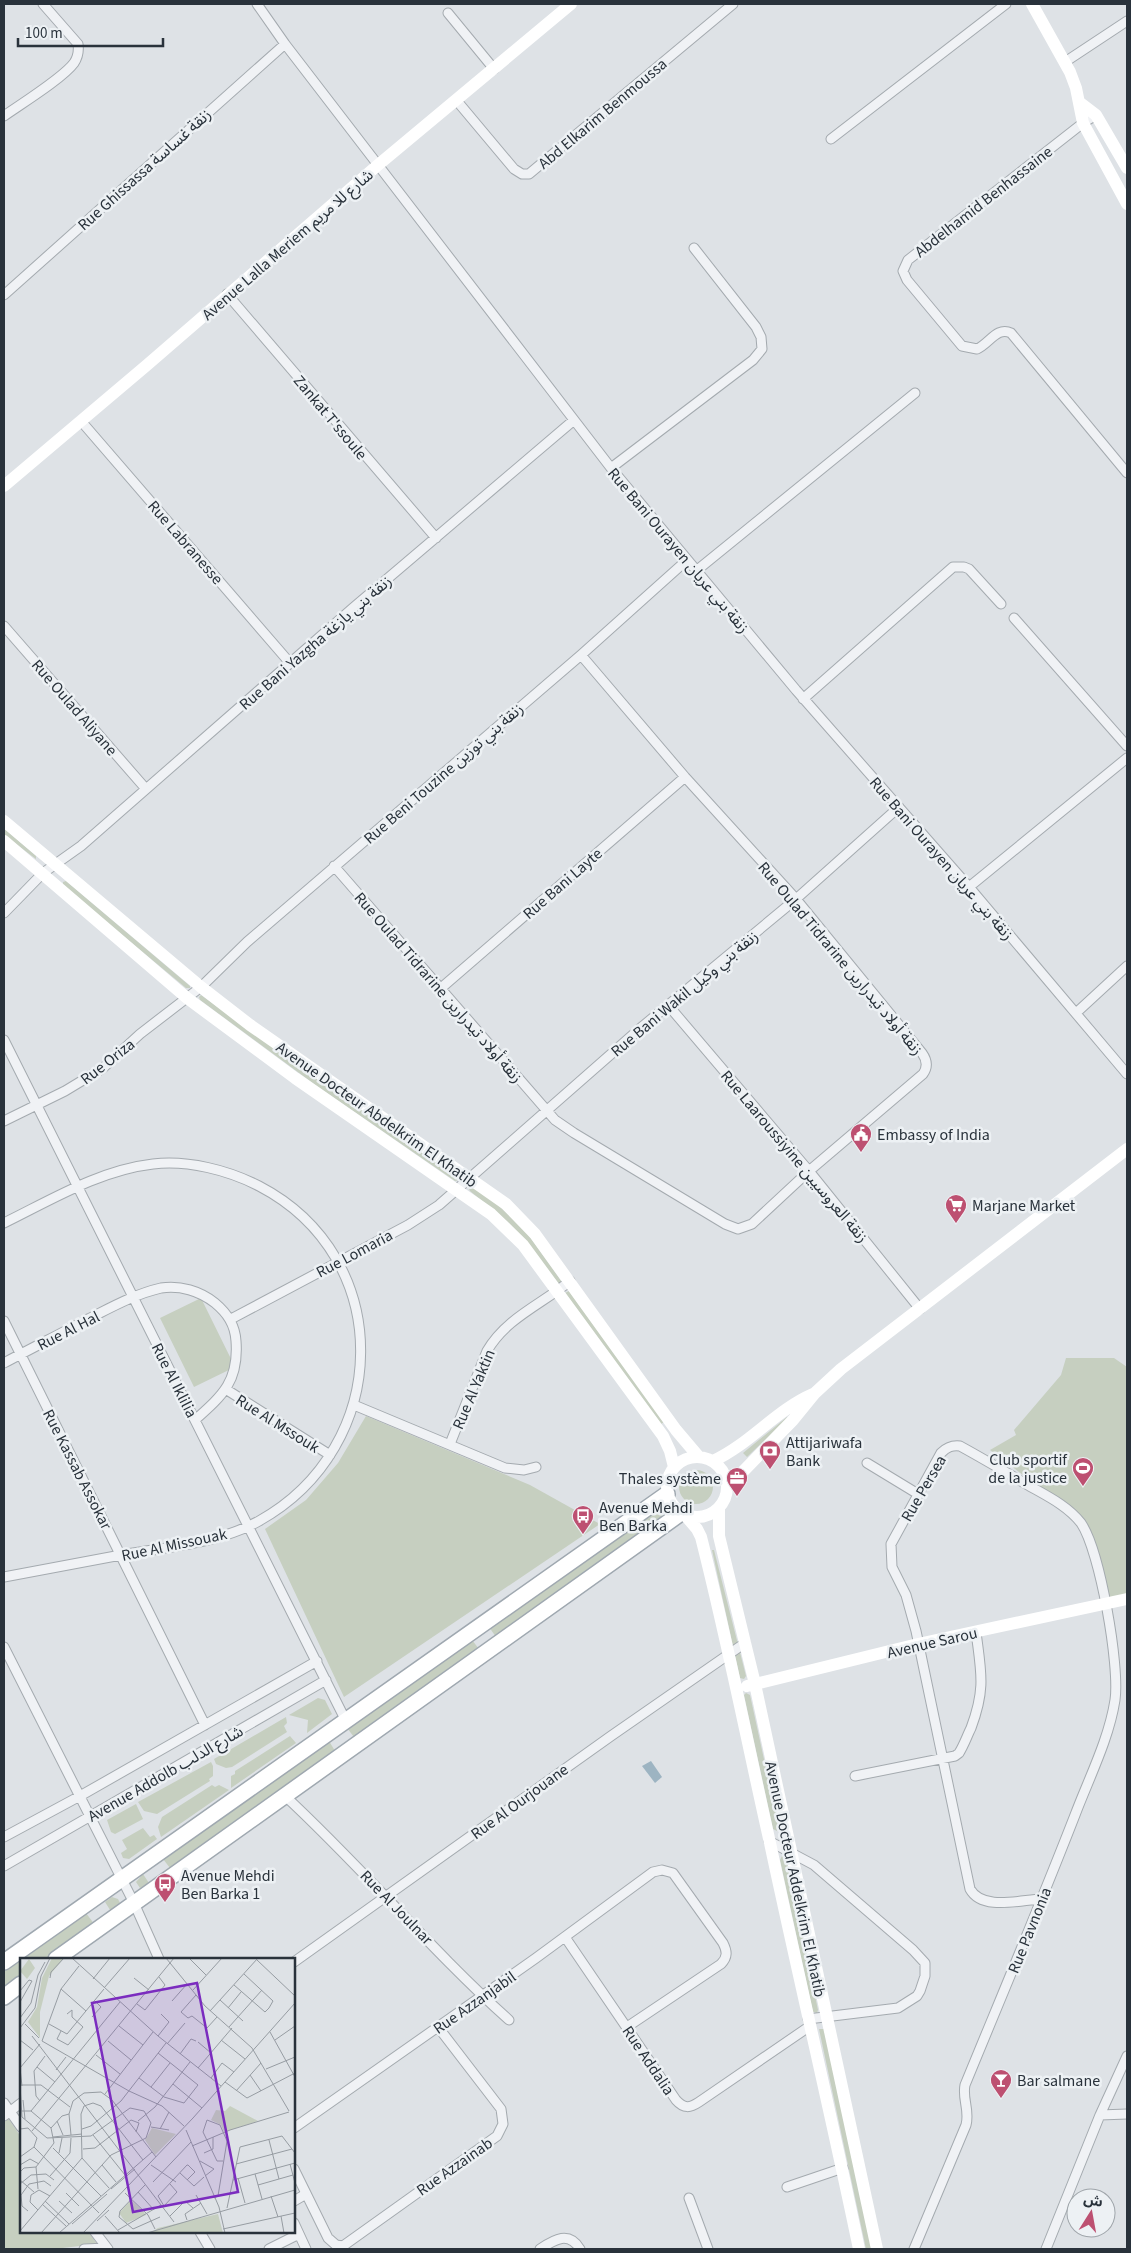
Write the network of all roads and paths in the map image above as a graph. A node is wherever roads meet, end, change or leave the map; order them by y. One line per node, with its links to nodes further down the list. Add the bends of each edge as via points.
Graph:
1 (43, 4): 15 (street, via 78,44 77,57 64,73)
2 (256, 4): 9 (street, Rue Bani Ourayen زنقة بني عريان)
3 (571, 4): 11 (main road, Avenue Lalla Meriem شارع للا مريم)
4 (733, 4): 12 (street, Abd Elkarim Benmoussa, via 529,174 514,169)
5 (1006, 4): 17 (street)
6 (1032, 4): 10 (main road)
7 (448, 13): 11 (street)
8 (1127, 21): 10 (street)
9 (285, 44): 18 (street, Rue Bani Ourayen زنقة بني عريان); 22 (street, Rue Ghissassa زنقة غساسة)
10 (1065, 62): 13 (main road)
11 (494, 69): 12 (main road, Avenue Lalla Meriem شارع للا مريم)
12 (457, 101): 18 (main road, Avenue Lalla Meriem شارع للا مريم)
13 (1079, 102): 14 (main road); 16 (main road)
14 (1096, 115): 16 (street, Abdelhamid Benhassaine); 19 (main road)
15 (4, 116)
16 (1083, 123): 20 (main road); 28 (street, Abdelhamid Benhassaine, via 908,260 903,271 907,280 967,349 977,349 999,332 1011,333)
17 (830, 139)
18 (378, 165): 23 (main road, Avenue Lalla Meriem شارع للا مريم); 25 (street, Rue Bani Ourayen زنقة بني عريان)
19 (1127, 168)
20 (1127, 204)
21 (694, 248): 27 (street, via 756,327 762,349 753,360)
22 (4, 294)
23 (227, 294): 26 (main road, Avenue Lalla Meriem شارع للا مريم); 30 (street, Zankat T'ssoule)
24 (915, 393): 32 (street)
25 (574, 420): 27 (street, Rue Bani Ourayen زنقة بني عريان); 30 (street, Rue Bani Yazgha زنقة بني يازغة)
26 (82, 421): 29 (main road, Avenue Lalla Meriem شارع للا مريم); 37 (street, Rue Labranesse)
27 (611, 468): 31 (street, Rue Bani Ourayen زنقة بني عريان)
28 (1127, 473)
29 (4, 486)
30 (436, 538): 37 (street, Rue Bani Yazgha زنقة بني يازغة)
31 (687, 560): 32 (street, Rue Bani Ourayen زنقة بني عريان); 36 (street, Rue Beni Touzine زنقة بني توزين)
32 (696, 571): 38 (street, Rue Bani Ourayen زنقة بني عريان)
33 (1001, 604): 38 (street, via 969,569 954,567)
34 (1014, 618): 39 (street)
35 (4, 626): 42 (street, Rue Oulad Aliyane)
36 (581, 655): 41 (street, Rue Oulad Tidrarine زنقة أولاد تيدرارين); 47 (street, Rue Beni Touzine زنقة بني توزين)
37 (290, 663): 42 (street, Rue Bani Yazgha زنقة بني يازغة)
38 (803, 699): 43 (street, Rue Bani Ourayen زنقة بني عريان)
39 (1127, 746)
40 (1127, 758): 49 (street)
41 (685, 777): 50 (street, Rue Oulad Tidrarine زنقة أولاد تيدرارين); 54 (street, Rue Bani Layte)
42 (146, 789): 46 (street, Rue Bani Yazgha زنقة بني يازغة)
43 (899, 807): 49 (street, Rue Bani Ourayen زنقة بني عريان); 50 (street, Rue Bani Wakil زنقة بني وكيل)
44 (4, 820): 46 (main road, Avenue Docteur Abdelkrim El Khatib)
45 (4, 841): 48 (main road, Avenue Docteur Abdelkrim El Khatib)
46 (56, 864): 48 (street, Rue Bani Yazgha زنقة بني يازغة); 53 (main road, Avenue Docteur Abdelkrim El Khatib)
47 (334, 866): 53 (street, Rue Beni Touzine زنقة بني توزين); 54 (street, Rue Oulad Tidrarine زنقة أولاد تيدرارين)
48 (43, 874): 51 (street, Rue Bani Yazgha زنقة بني يازغة); 55 (main road, Avenue Docteur Abdelkrim El Khatib)
49 (969, 888): 57 (street, Rue Bani Ourayen زنقة بني عريان)
50 (796, 899): 56 (street, Rue Bani Wakil زنقة بني وكيل); 64 (street, Rue Oulad Tidrarine زنقة أولاد تيدرارين, via 922,1053 926,1065 922,1074)
51 (4, 914)
52 (1127, 966): 57 (street)
53 (201, 987): 55 (street, Rue Oriza); 65 (main road, Avenue Docteur Abdelkrim El Khatib, via 306,1065)
54 (440, 989): 61 (street, Rue Oulad Tidrarine زنقة أولاد تيدرارين)
55 (187, 998): 60 (street, Rue Oriza, via 94,1074); 67 (main road, Avenue Docteur Abdelkrim El Khatib, via 295,1078)
56 (668, 1005): 61 (street, Rue Bani Wakil زنقة بني وكيل); 64 (street, Rue Laaroussiyine زنقة العروسيين)
57 (1076, 1013): 59 (street, Rue Bani Ourayen زنقة بني عريان)
58 (4, 1040): 60 (street, Rue Al Iklilia)
59 (1127, 1074)
60 (37, 1104): 62 (street, Rue Oriza); 66 (street, Rue Al Iklilia)
61 (546, 1111): 64 (street, Rue Oulad Tidrarine زنقة أولاد تيدرارين, via 574,1133 738,1229 752,1224); 65 (street, Rue Bani Wakil زنقة بني وكيل)
62 (4, 1122)
63 (1127, 1149): 73 (main road)
64 (810, 1171): 73 (street, Rue Laaroussiyine زنقة العروسيين)
65 (470, 1178): 67 (street, Rue Lomaria); 70 (main road, Avenue Docteur Abdelkrim El Khatib, via 521,1218)
66 (77, 1187): 68 (street, Rue Al Missouak); 69 (street, Rue Al Missouak, via 116,1171 154,1164 196,1166 228,1173 276,1195 298,1211 315,1227); 72 (street, Rue Al Iklilia)
67 (457, 1190): 69 (street, Rue Lomaria, via 421,1217); 71 (main road, Avenue Docteur Abdelkrim El Khatib, via 507,1228)
68 (4, 1224)
69 (339, 1260): 74 (street, Rue Lomaria); 80 (street, Rue Al Missouak, via 352,1295 360,1331 360,1376)
70 (570, 1281): 71 (street, Rue Al Yaktin); 84 (main road, Avenue Docteur Abdelkrim El Khatib)
71 (556, 1292): 82 (street, Rue Al Yaktin, via 512,1322 496,1338); 88 (main road, Avenue Docteur Abdelkrim El Khatib, via 662,1436)
72 (133, 1296): 74 (street, via 162,1288 184,1288 211,1300); 76 (street, Rue Al Hal); 81 (street, Rue Al Iklilia)
73 (920, 1309): 79 (main road, via 852,1360)
74 (231, 1319): 78 (street, via 236,1359)
75 (4, 1321): 76 (street, Rue Kassab Assokar)
76 (21, 1354): 77 (street, Rue Al Hal); 95 (street, Rue Kassab Assokar)
77 (4, 1363)
78 (227, 1390): 81 (street); 83 (street, Rue Al Mssouk)
79 (815, 1393): 85 (main road, via 792,1405); 89 (main road)
80 (354, 1405): 82 (street, Rue Al Yaktin); 83 (street, Rue Al Missouak, via 345,1430)
81 (194, 1420): 94 (street, Rue Al Iklilia)
82 (450, 1444): 87 (street, Rue Al Yaktin, via 504,1468 524,1470)
83 (330, 1455): 94 (street, Rue Al Missouak, via 296,1496)
84 (698, 1456): 85 (main road); 88 (main road, via 680,1461)
85 (713, 1461): 89 (main road, via 724,1472)
86 (868, 1463): 91 (street)
87 (536, 1467)
88 (674, 1467): 90 (main road, via 667,1480)
89 (728, 1486): 92 (main road)
90 (667, 1494): 93 (main road, via 672,1505); 108 (main road)
91 (918, 1494): 98 (street, Rue Persea, via 941,1453 950,1446 960,1446 1055,1501 1074,1515 1089,1540); 101 (street, Rue Persea, via 891,1544 890,1554 892,1567 910,1609)
92 (719, 1508): 93 (main road, via 703,1517); 100 (main road, Avenue Docteur Addelkrim El Khatib, via 720,1536)
93 (683, 1514): 103 (main road, via 701,1537); 112 (main road)
94 (248, 1526): 95 (street, Rue Al Missouak, via 190,1543); 104 (street, Rue Al Iklilia)
95 (121, 1555): 96 (street, Rue Al Missouak); 109 (street, Rue Kassab Assokar)
96 (4, 1577)
97 (1127, 1599): 98 (main road, Avenue Sarou)
98 (1106, 1604): 99 (main road, Avenue Sarou); 121 (street, Rue Pavnonia, via 1115,1668 1115,1701 1102,1744)
99 (976, 1632): 101 (main road, Avenue Sarou); 110 (street, via 982,1680 979,1705 962,1748 955,1756)
100 (745, 1643): 103 (street, Rue Al Ourjouane); 106 (main road, Avenue Docteur Addelkrim El Khatib)
101 (918, 1644): 106 (main road, Avenue Sarou); 110 (street, Rue Persea)
102 (4, 1647): 113 (street)
103 (729, 1652): 107 (main road); 120 (street, Rue Al Ourjouane)
104 (317, 1662): 105 (street, Rue Al Iklilia); 109 (street, Avenue Addolb شارع الدلب)
105 (326, 1680): 108 (street, Rue Al Iklilia); 114 (street, Avenue Addolb شارع الدلب)
106 (755, 1684): 107 (main road, Avenue Sarou); 117 (main road, Avenue Docteur Addelkrim El Khatib)
107 (737, 1689): 116 (main road)
108 (346, 1721): 119 (main road)
109 (205, 1725): 113 (street, Avenue Addolb شارع الدلب)
110 (944, 1758): 111 (street); 121 (street, Rue Persea, via 973,1894 992,1903)
111 (854, 1776)
112 (284, 1795): 120 (street, Rue Al Joulnar); 122 (main road)
113 (80, 1796): 114 (street); 115 (street, Avenue Addolb شارع الدلب)
114 (90, 1817): 118 (street, Avenue Addolb شارع الدلب); 119 (street)
115 (4, 1837)
116 (769, 1841): 117 (street); 133 (main road)
117 (790, 1851): 131 (main road, Avenue Docteur Addelkrim El Khatib); 131 (street, via 814,1866 925,1963 920,1992 898,2008)
118 (4, 1866)
119 (122, 1880): 122 (street); 127 (main road)
120 (386, 1896): 126 (street, Rue Al Ourjouane); 129 (street, Rue Al Joulnar)
121 (1042, 1899): 164 (street, Rue Pavnonia, via 965,2085 968,2117)
122 (134, 1902): 124 (main road); 125 (street)
123 (565, 1937): 129 (street, Rue Azzanjabil); 135 (street, Rue Addalia); 135 (street, Rue Azzanjabil, via 653,1872 662,1870 673,1874 724,1943 727,1953 721,1964)
124 (57, 1958)
125 (160, 1958)
126 (295, 1961)
127 (4, 1962)
128 (20, 1985): 130 (main road)
129 (482, 1996): 132 (street, Rue Al Joulnar); 134 (street, Rue Azzanjabil)
130 (4, 1997)
131 (826, 2015): 133 (street); 163 (main road, Avenue Docteur Addelkrim El Khatib)
132 (509, 2020)
133 (809, 2022): 135 (street, Rue Addalia, via 699,2102 686,2107 676,2100); 144 (main road)
134 (438, 2027): 143 (street, Rue Azzanjabil); 147 (street, Rue Azzainab, via 501,2109 503,2124 500,2132 348,2244 340,2246 328,2238)
135 (627, 2027)
136 (1127, 2056): 141 (street)
137 (4, 2103): 139 (street)
138 (20, 2104): 139 (street)
139 (7, 2114): 142 (street)
140 (1127, 2114): 141 (street)
141 (1100, 2115): 165 (street)
142 (20, 2126)
143 (295, 2127)
144 (843, 2168): 146 (street); 162 (main road)
145 (295, 2171): 147 (street)
146 (787, 2187)
147 (306, 2194): 149 (street)
148 (689, 2198): 161 (street)
149 (295, 2200)
150 (295, 2225): 153 (street)
151 (96, 2233): 155 (street)
152 (201, 2233): 156 (street)
153 (299, 2234): 157 (street); 158 (street)
154 (84, 2249): 155 (street)
155 (107, 2249)
156 (210, 2249)
157 (269, 2249)
158 (306, 2249)
159 (540, 2249): 160 (street, via 556,2239 566,2238 571,2238)
160 (580, 2249)
161 (708, 2249)
162 (859, 2249)
163 (877, 2249)
164 (914, 2249)
165 (1046, 2249)

